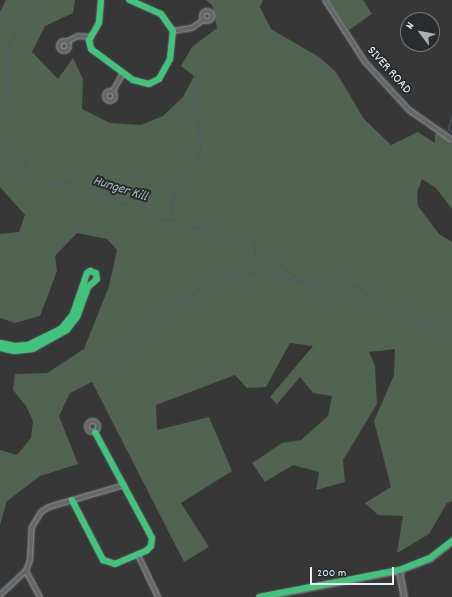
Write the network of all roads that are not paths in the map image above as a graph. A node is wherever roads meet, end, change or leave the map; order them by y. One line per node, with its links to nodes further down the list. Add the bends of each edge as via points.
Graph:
1 (101, 0): 6 (street, via 99,23)
2 (129, 0): 5 (street, via 161,14)
3 (325, 0): 10 (street, SIVER ROAD, via 365,62 409,110)
4 (203, 20): 5 (street, via 192,28)
5 (172, 31): 8 (street, via 170,59 156,81 144,84)
6 (90, 37): 7 (street, via 78,36); 8 (street, via 92,51)
7 (68, 41)
8 (123, 73): 9 (street)
9 (113, 90)
10 (452, 140)
11 (76, 312): 11 (street, via 88,287 97,279 92,271 86,274); 14 (street, via 52,337)
12 (0, 342): 14 (street)
13 (0, 348): 14 (street)
14 (14, 348)
15 (95, 432): 16 (street)
16 (124, 485): 17 (street); 19 (street, via 151,537 151,546)
17 (72, 500): 19 (street, via 103,560 115,564); 21 (street, via 44,509 35,519 32,527 30,560)
18 (452, 542): 20 (main road, via 430,558)
19 (138, 555): 24 (street)
20 (398, 570): 25 (main road); 26 (main road)
21 (26, 571): 22 (street); 23 (street)
22 (0, 595)
23 (40, 597)
24 (158, 597)
25 (259, 597)
26 (404, 597)

